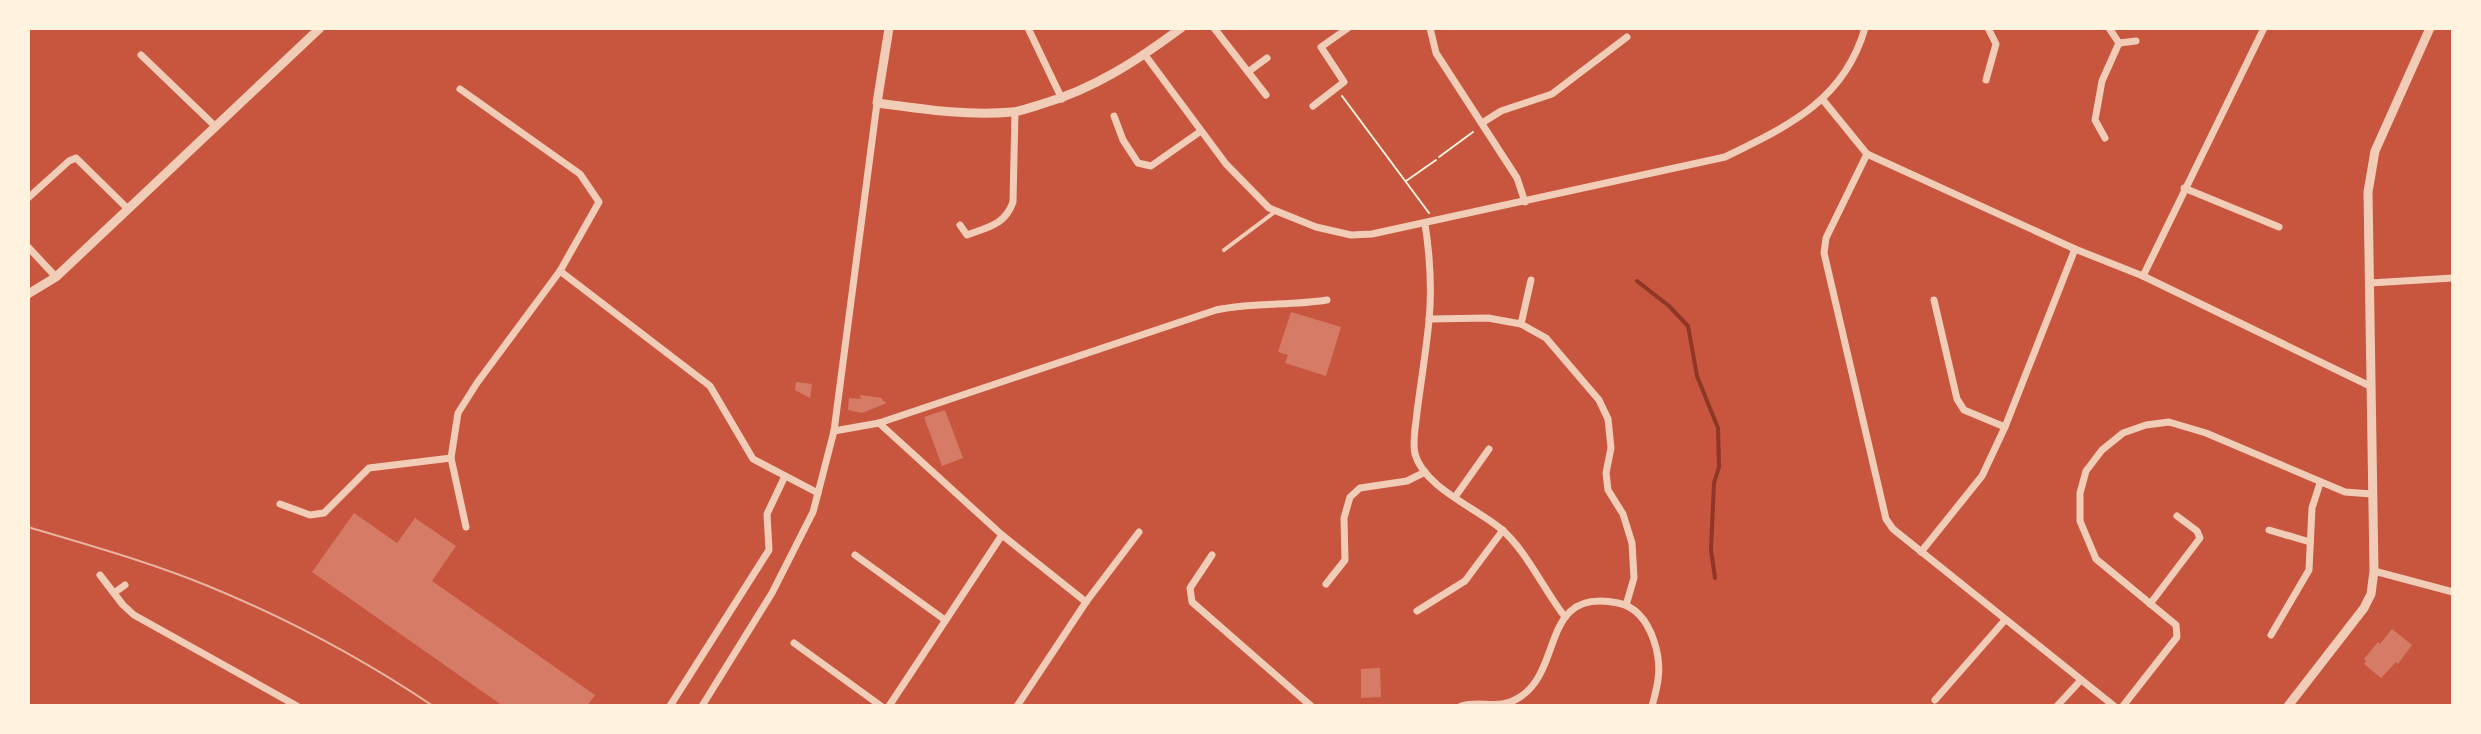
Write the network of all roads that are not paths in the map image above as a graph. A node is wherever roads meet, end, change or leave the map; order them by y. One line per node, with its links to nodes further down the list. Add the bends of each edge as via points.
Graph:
1 (320, 28): 32 (street)
2 (889, 28): 25 (street)
3 (1028, 28): 23 (street)
4 (1181, 28): 17 (street)
5 (1214, 28): 19 (street)
6 (1348, 28): 26 (street, via 1321,47 1344,82)
7 (1430, 28): 30 (street, via 1436,53)
8 (1865, 28): 24 (street, via 1854,59)
9 (1988, 28): 20 (street, via 1996,44)
10 (2109, 28): 15 (street)
11 (2264, 28): 36 (street)
12 (2430, 28): 52 (street, via 2375,151 2368,192)
13 (1627, 37): 30 (street, via 1552,94 1501,111)
14 (2136, 41): 15 (street)
15 (2119, 43): 29 (street, via 2102,81)
16 (141, 55): 32 (street)
17 (1145, 55): 23 (street); 33 (street)
18 (1267, 58): 19 (street)
19 (1248, 72): 22 (street)
20 (1986, 80)
21 (460, 89): 47 (street, via 580,174 599,202)
22 (1266, 95)
23 (1062, 99): 27 (street)
24 (1823, 100): 35 (street); 38 (street, via 1776,132 1725,157)
25 (877, 103): 27 (street, via 956,113); 63 (street)
26 (1313, 106)
27 (1015, 112): 42 (street, via 1009,214 967,235)
28 (1114, 116): 33 (street, via 1138,163 1151,166)
29 (2095, 120): 31 (street); 34 (street)
30 (1482, 124): 38 (street, via 1517,178)
31 (2083, 124)
32 (216, 127): 39 (street)
33 (1201, 131): 40 (street, via 1226,164)
34 (2105, 138)
35 (1867, 154): 45 (street); 80 (street, via 1826,238 1824,253 1886,519)
36 (2184, 188): 43 (street); 48 (street)
37 (28, 198): 39 (street, via 76,158)
38 (1525, 202): 41 (street)
39 (128, 209): 49 (street)
40 (1276, 211): 41 (street, via 1351,235); 46 (lane)
41 (1425, 224): 58 (street)
42 (960, 225)
43 (2279, 227)
44 (28, 247): 49 (street)
45 (2075, 249): 48 (street); 62 (street)
46 (1224, 250)
47 (560, 271): 65 (street, via 458,413); 67 (street, via 710,386 753,459)
48 (2143, 276): 60 (street)
49 (56, 277): 54 (street)
50 (2453, 278): 52 (street)
51 (1531, 280): 55 (street)
52 (2370, 283): 60 (street)
53 (1517, 293): 55 (street)
54 (28, 294)
55 (1527, 295): 59 (street)
56 (1327, 300): 61 (street, via 1245,303 1216,310)
57 (1934, 300): 62 (street, via 1957,399 1964,410)
58 (1429, 319): 59 (street, via 1488,318); 66 (street, via 1415,434 1415,453)
59 (1521, 324): 93 (street, via 1557,349 1608,419 1608,490 1632,543 1634,578)
60 (2370, 386): 70 (street)
61 (879, 423): 63 (street); 78 (street)
62 (2005, 427): 80 (street, via 1982,476)
63 (834, 431): 69 (street)
64 (1489, 449): 71 (street)
65 (451, 458): 72 (street, via 369,468 324,513 310,515); 74 (street)
66 (1425, 472): 71 (street); 84 (street, via 1407,481 1360,488 1350,497 1344,518 1345,560)
67 (785, 476): 69 (street); 103 (street, via 767,514 769,550)
68 (2320, 483): 70 (street); 79 (street); 92 (street, via 2169,422 2123,433 2086,471 2080,521 2096,559)
69 (818, 493): 104 (street, via 772,593)
70 (2372, 494): 83 (street)
71 (1455, 497): 75 (street)
72 (280, 504)
73 (2177, 516): 92 (street, via 2200,538)
74 (466, 527)
75 (1503, 530): 94 (street, via 1465,581); 95 (street)
76 (2269, 530): 79 (street)
77 (1139, 532): 91 (street)
78 (1002, 535): 91 (street); 96 (street)
79 (2310, 542): 98 (street, via 2309,570)
80 (1921, 552): 97 (street)
81 (855, 555): 96 (street)
82 (1212, 555): 108 (street, via 1190,588 1192,602)
83 (2374, 571): 89 (street); 114 (street, via 2364,608)
84 (1335, 573): 86 (street); 87 (street)
85 (100, 575): 90 (street)
86 (1345, 580)
87 (1326, 584)
88 (125, 585): 90 (street)
89 (2453, 592)
90 (114, 593): 102 (street, via 134,615)
91 (1086, 602): 107 (street)
92 (2150, 604): 113 (street, via 2176,625 2177,637)
93 (1626, 605): 95 (street, via 1583,603); 110 (street, via 1640,614 1660,657)
94 (1417, 611)
95 (1565, 617): 109 (street, via 1531,689 1499,706)
96 (945, 620): 106 (street)
97 (2005, 620): 100 (street); 101 (street)
98 (2271, 635)
99 (794, 643): 105 (street)
100 (2080, 681): 111 (street); 112 (street)
101 (1935, 700)
102 (297, 706)
103 (670, 706)
104 (702, 706)
105 (881, 706)
106 (889, 706)
107 (1017, 706)
108 (1311, 706)
109 (1461, 706)
110 (1652, 706)
111 (2057, 706)
112 (2114, 706)
113 (2123, 706)
114 (2288, 706)

